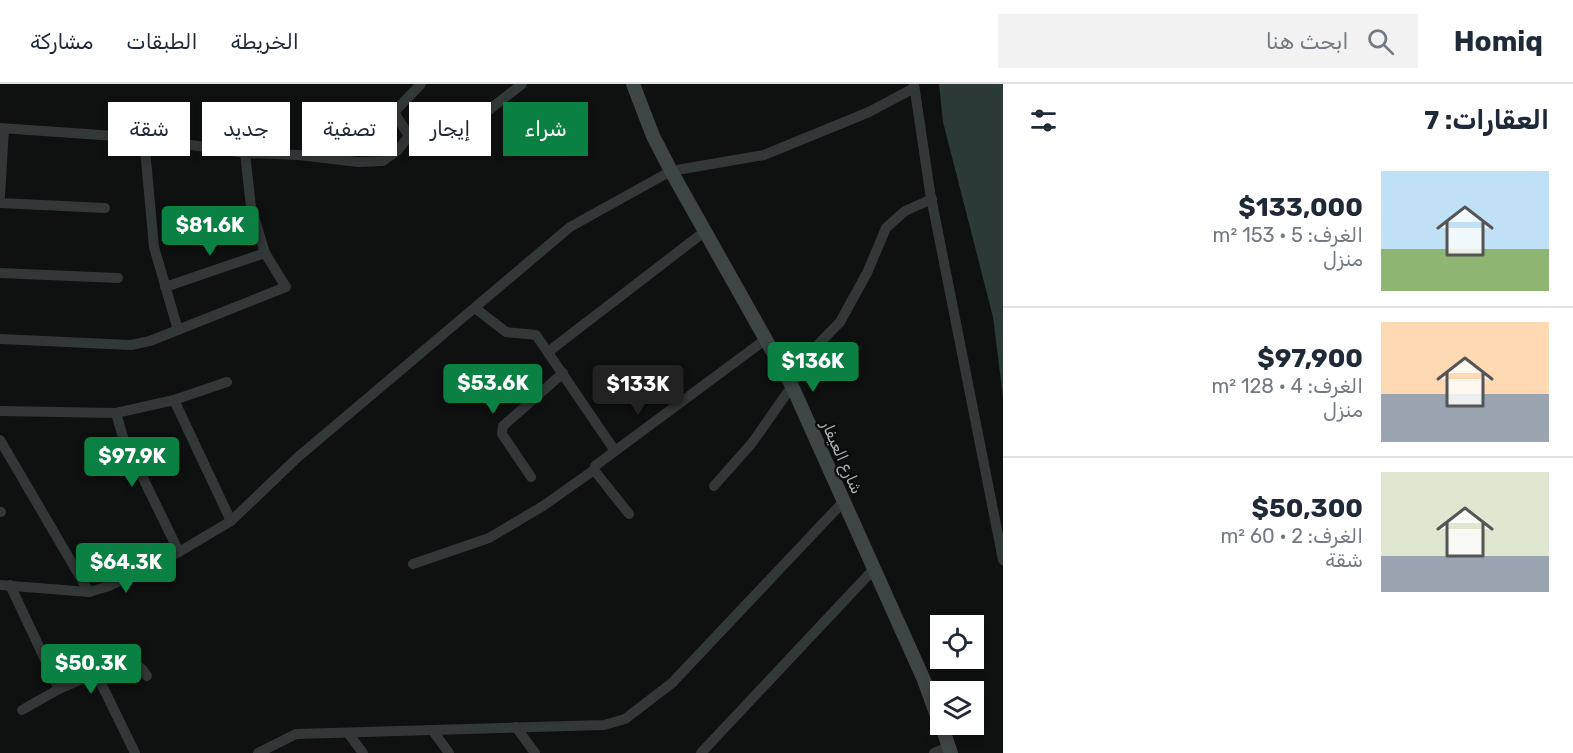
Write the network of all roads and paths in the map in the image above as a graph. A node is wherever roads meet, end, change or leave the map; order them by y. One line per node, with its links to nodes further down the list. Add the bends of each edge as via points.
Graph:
1 (421, 84): 8 (street, via 397,107 395,114)
2 (522, 84): 5 (street)
3 (633, 84): 12 (main road, شارع العيفار)
4 (914, 86): 12 (street, via 869,112 764,155); 14 (street)
5 (491, 109)
6 (2, 129): 7 (street); 13 (street)
7 (108, 136)
8 (409, 136): 9 (street, via 383,161 342,161)
9 (290, 154)
10 (146, 156): 21 (street, via 154,247)
11 (245, 156): 18 (street, via 251,207)
12 (671, 171): 17 (main road, شارع العيفار); 22 (street, via 570,227)
13 (0, 196)
14 (932, 199): 27 (street, via 905,211 886,228 840,322 811,352); 43 (street)
15 (0, 203): 16 (street)
16 (105, 208)
17 (704, 232): 25 (main road, شارع العيفار); 26 (street)
18 (265, 253): 21 (street); 23 (street, via 286,287)
19 (0, 273): 20 (street)
20 (118, 278)
21 (165, 287): 23 (street)
22 (474, 308): 26 (street, via 506,332 536,335); 41 (street, via 298,457)
23 (178, 330): 24 (street, via 131,345)
24 (0, 339)
25 (766, 339): 27 (main road, شارع العيفار); 35 (street)
26 (548, 352): 28 (street)
27 (784, 372): 30 (main road, شارع العيفار)
28 (563, 374): 35 (street); 37 (street, via 503,426 502,434)
29 (227, 382): 31 (street)
30 (792, 386): 38 (street, via 752,443); 39 (main road, شارع العيفار)
31 (174, 400): 33 (street); 41 (street)
32 (0, 411): 33 (street)
33 (116, 413): 42 (street, via 123,437)
34 (0, 440): 47 (street)
35 (615, 451): 36 (street)
36 (594, 470): 40 (street); 44 (street, via 489,538)
37 (531, 477)
38 (714, 486)
39 (844, 501): 45 (main road, شارع العيفار); 53 (street, via 672,683 626,719 604,725)
40 (629, 514)
41 (231, 521): 42 (street)
42 (179, 552): 47 (street)
43 (1003, 560)
44 (413, 564)
45 (873, 570): 51 (main road, شارع العيفار); 64 (street)
46 (5, 585): 47 (street); 50 (street)
47 (89, 592)
48 (96, 673): 49 (street, via 128,660); 50 (street); 59 (street)
49 (147, 676)
50 (59, 689): 52 (street)
51 (930, 696)
52 (22, 710)
53 (516, 727): 54 (street); 63 (street)
54 (433, 731): 55 (street); 62 (street)
55 (348, 733): 57 (street, via 296,734); 61 (street)
56 (945, 735): 58 (main road, شارع العيفار)
57 (277, 749): 60 (street)
58 (950, 750): 65 (street)
59 (135, 753)
60 (258, 753)
61 (363, 753)
62 (449, 753)
63 (535, 753)
64 (701, 753)
65 (934, 753)

